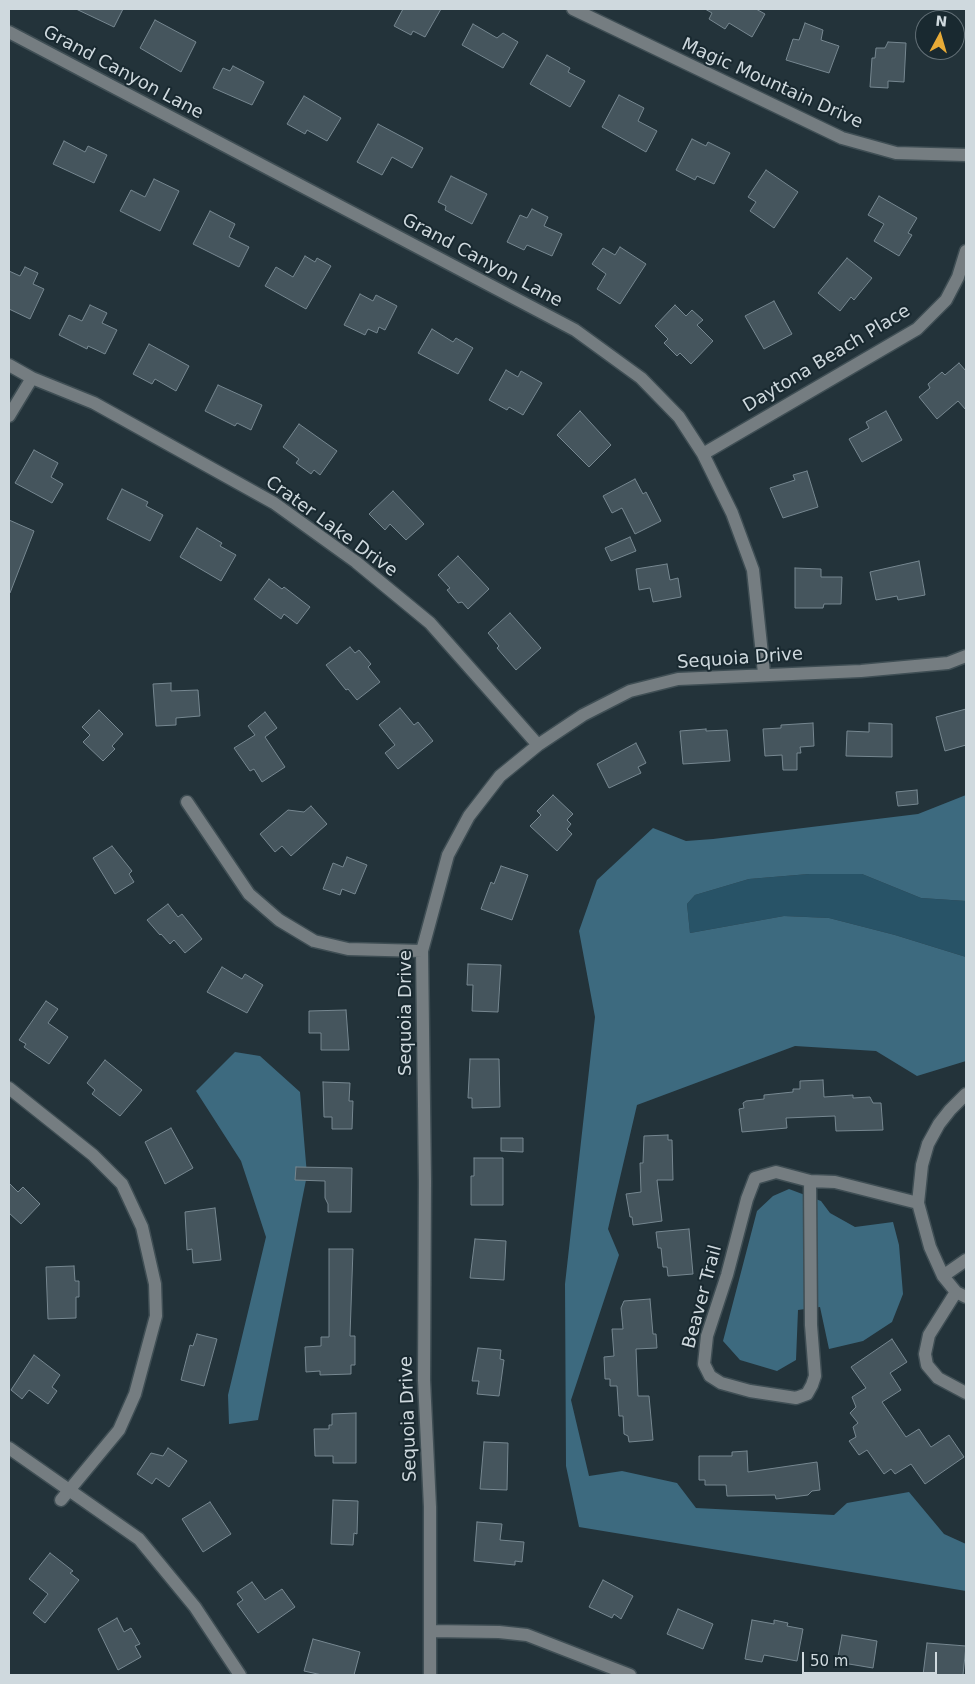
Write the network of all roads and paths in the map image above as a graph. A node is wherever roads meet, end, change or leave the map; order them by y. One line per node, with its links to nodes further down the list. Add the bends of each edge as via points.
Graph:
1 (573, 9): 3 (street, Magic Mountain Drive, via 842,138 896,153)
2 (9, 32): 8 (street, Grand Canyon Lane, via 575,330 641,378 679,417)
3 (966, 155)
4 (966, 252): 8 (street, Daytona Beach Place, via 946,300 917,329)
5 (9, 365): 6 (street, Crater Lake Drive)
6 (32, 378): 7 (street); 11 (street, Crater Lake Drive, via 94,403 282,508 356,562 430,623)
7 (9, 416)
8 (703, 454): 10 (street, Grand Canyon Lane, via 732,513 753,570)
9 (966, 656): 10 (street, Sequoia Drive, via 948,663 861,671)
10 (764, 674): 11 (street, Sequoia Drive, via 678,679 630,691 583,715)
11 (538, 745): 13 (street, Sequoia Drive, via 500,776 469,816 448,854)
12 (187, 802): 13 (street, via 249,894 280,920 314,941 348,950)
13 (422, 951): 25 (street, Sequoia Drive, via 424,1380)
14 (9, 1088): 23 (street, via 93,1155 122,1184 142,1227 155,1284 156,1316 135,1394 119,1430)
15 (966, 1094): 17 (street, via 938,1124 928,1144)
16 (810, 1181): 16 (street, Beaver Trail, via 776,1172 756,1178 751,1185 707,1336 704,1364 710,1376 721,1383 796,1398 808,1394 812,1386 815,1376 811,1324); 17 (street, Beaver Trail, via 834,1182)
17 (918, 1203): 19 (street, via 930,1247)
18 (966, 1260): 19 (street)
19 (943, 1276): 20 (street)
20 (961, 1295): 21 (street, via 929,1335 925,1354 927,1364 938,1378)
21 (966, 1393)
22 (9, 1448): 23 (street)
23 (70, 1490): 24 (street); 26 (street, via 139,1539 195,1607)
24 (61, 1500)
25 (431, 1631): 27 (street, Sequoia Drive); 28 (street, via 499,1632 527,1636)
26 (240, 1675)
27 (430, 1675)
28 (630, 1675)

